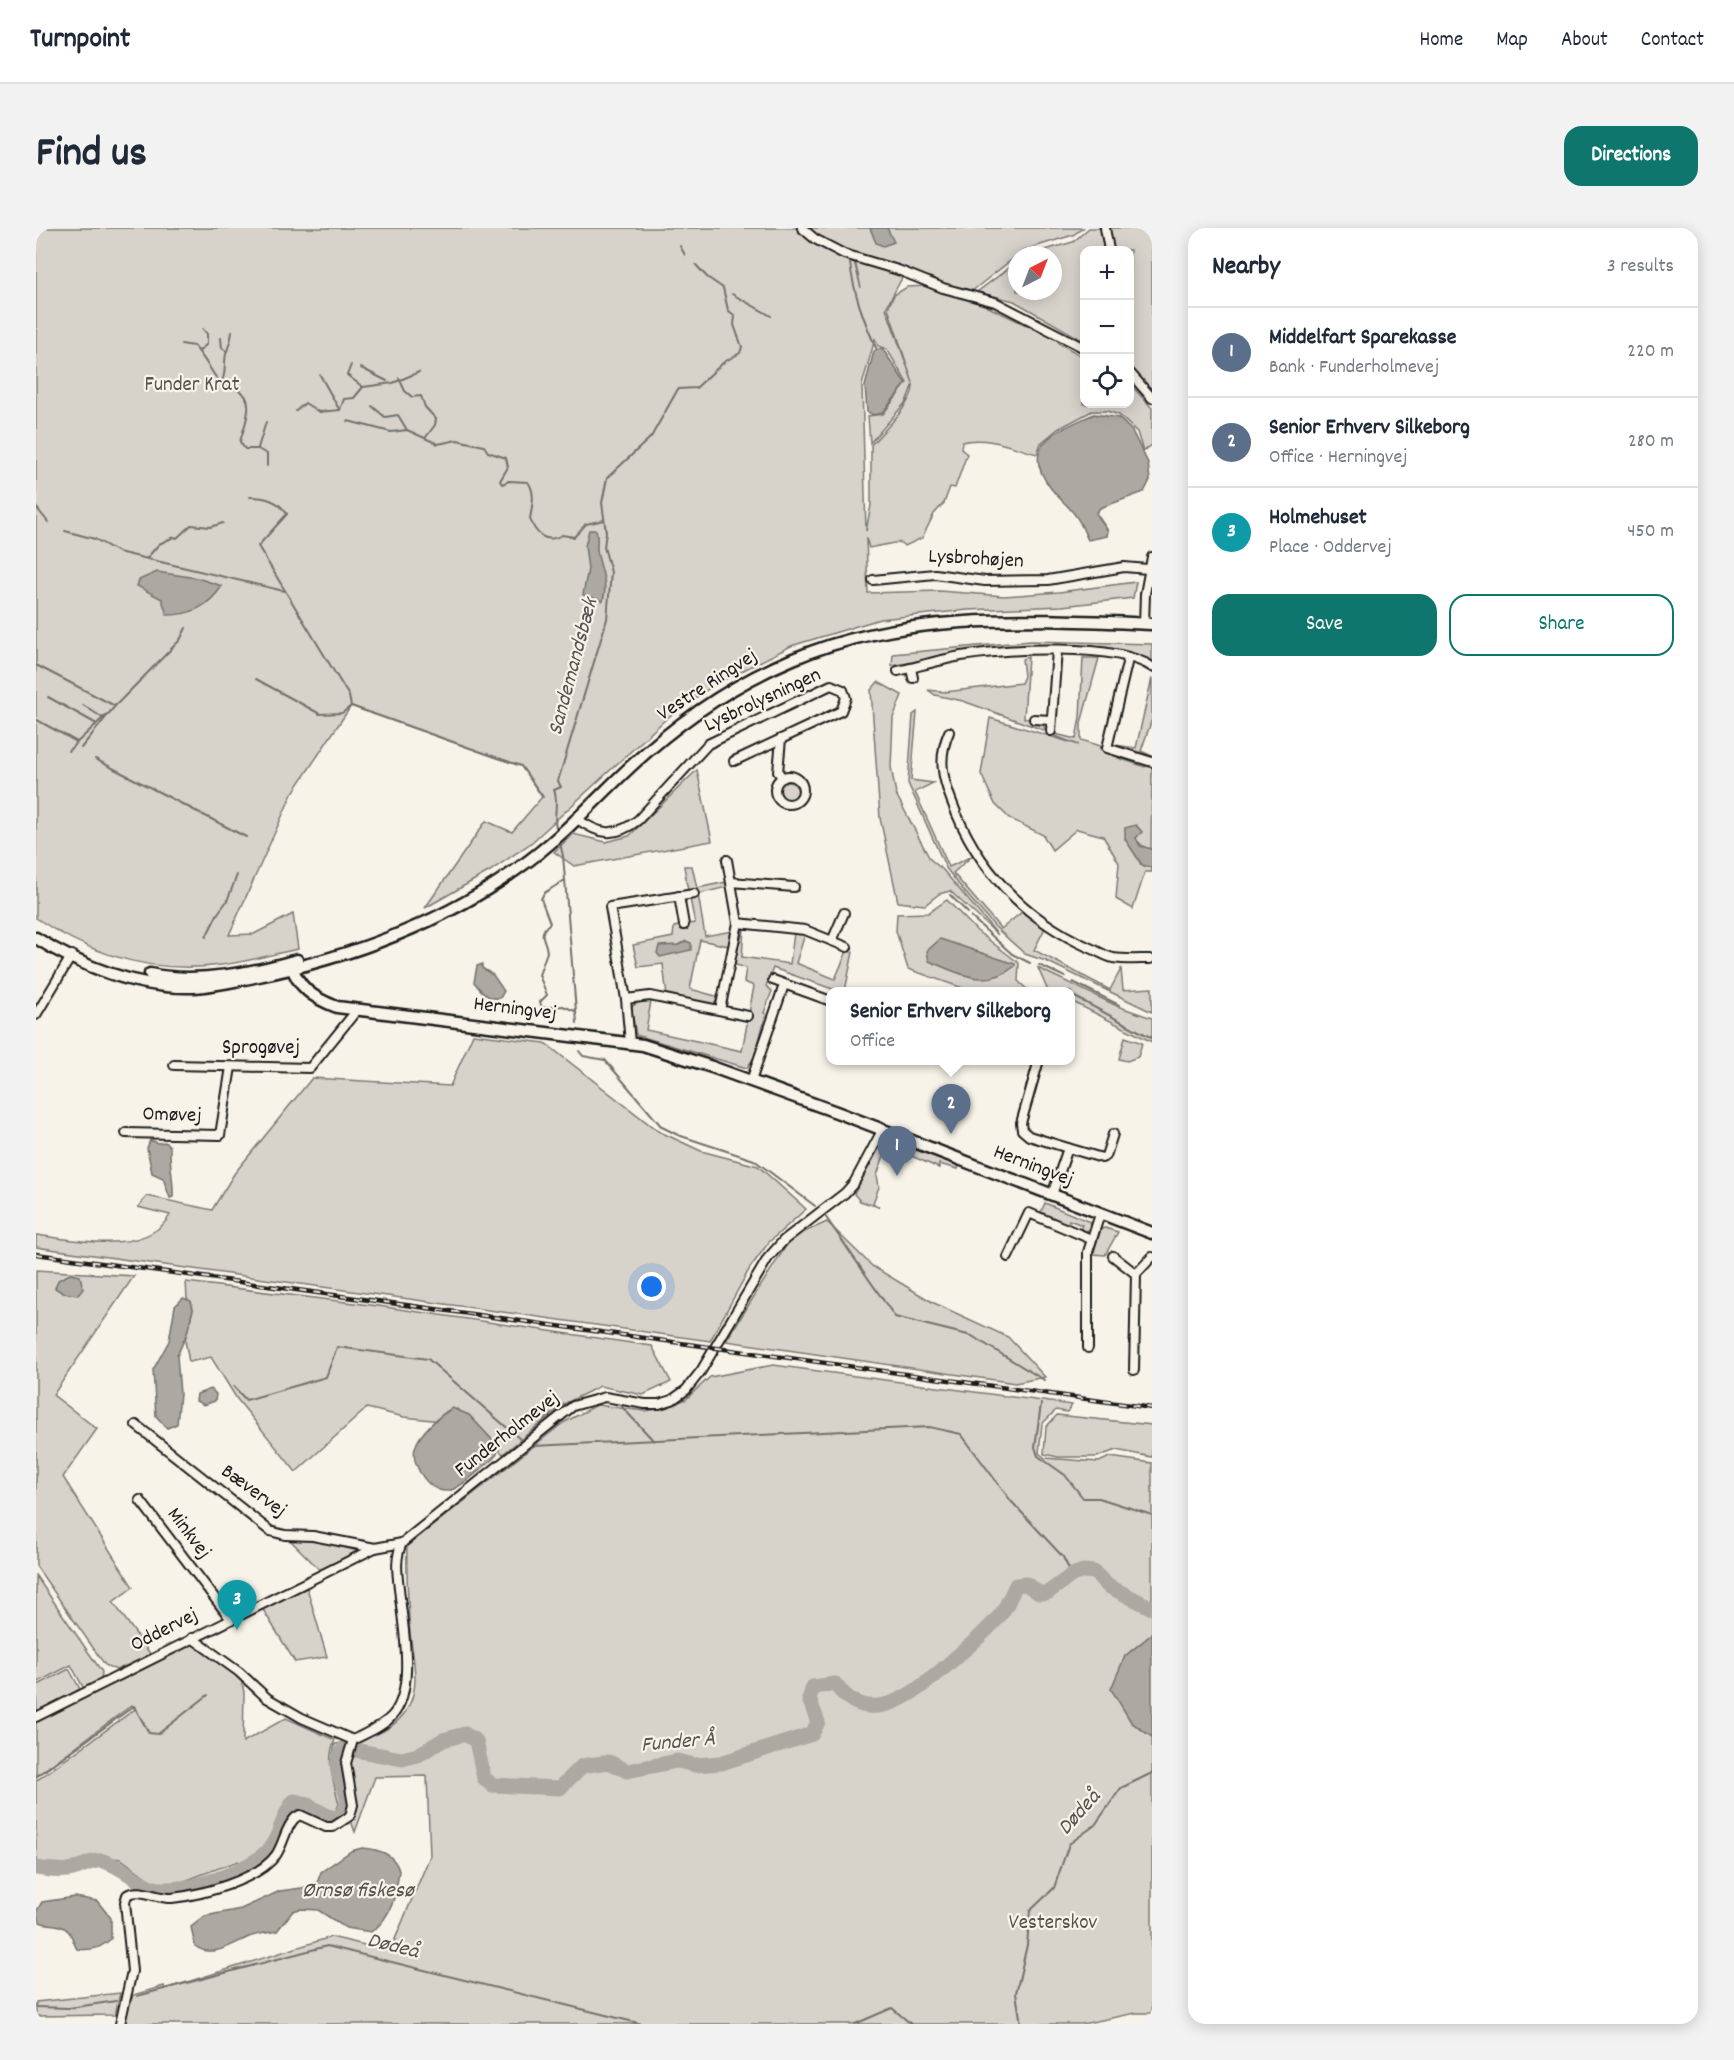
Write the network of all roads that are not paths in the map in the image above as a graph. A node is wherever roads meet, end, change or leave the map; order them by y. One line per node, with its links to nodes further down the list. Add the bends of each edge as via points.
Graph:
1 (802, 228): 4 (street, via 844,254 995,302)
2 (1105, 228): 3 (street)
3 (1108, 246)
4 (1080, 346)
5 (1134, 378): 6 (street)
6 (1152, 398)
7 (1152, 558): 8 (street)
8 (1148, 569): 9 (street, Lysbrohøjen, via 1124,567 1048,580 985,581 935,574); 10 (street)
9 (873, 579)
10 (1148, 624): 25 (main road, Vestre Ringvej, via 928,624 828,646 738,685 669,733)
11 (1057, 650): 12 (street, via 1104,652); 14 (street, via 962,656); 18 (street)
12 (1128, 659): 13 (street); 23 (street, via 1107,748)
13 (1152, 667)
14 (911, 668): 15 (street); 16 (street)
15 (898, 671)
16 (913, 678)
17 (1034, 719): 18 (street)
18 (1052, 720): 19 (street)
19 (1051, 731)
20 (949, 732): 39 (street, via 941,760 946,786 975,852 994,878 1018,902 1071,939 1113,958)
21 (782, 739): 22 (street, Lysbrolysningen); 24 (street, Lysbrolysningen, via 778,772); 25 (street, Lysbrolysningen, via 842,711 846,698 843,690 831,685 708,744 627,828 603,833)
22 (734, 760)
23 (1152, 762)
24 (783, 777)
25 (576, 818): 40 (main road, Vestre Ringvej, via 521,867 481,893 382,939)
26 (727, 860): 27 (street)
27 (731, 882): 28 (street); 32 (street)
28 (794, 886)
29 (694, 894): 30 (street)
30 (679, 896): 33 (street); 43 (street, via 610,907)
31 (844, 914): 36 (street)
32 (738, 922): 36 (street, via 805,930); 46 (street)
33 (684, 925)
34 (36, 930): 38 (main road)
35 (36, 938): 38 (main road)
36 (832, 941): 37 (street)
37 (847, 947)
38 (71, 956): 40 (main road, Vestre Ringvej, via 163,977 210,977); 47 (street)
39 (1151, 957)
40 (291, 966): 45 (main road, Herningvej, via 303,988 318,999)
41 (773, 980): 42 (street)
42 (784, 985): 44 (street); 53 (street)
43 (627, 999): 46 (street, via 650,996); 49 (street)
44 (826, 999)
45 (357, 1010): 49 (main road, Herningvej); 52 (street, Sprogøvej, via 310,1068)
46 (720, 1010): 48 (street)
47 (37, 1012)
48 (748, 1017)
49 (630, 1043): 53 (main road, Herningvej)
50 (174, 1065): 52 (street, Sprogøvej)
51 (1038, 1065): 57 (street, via 1022,1130 1029,1136)
52 (231, 1067): 55 (street, Omøvej, via 220,1136)
53 (751, 1081): 54 (main road, Herningvej)
54 (883, 1130): 58 (main road, Herningvej); 70 (street, Funderholmevej, via 854,1183 768,1258 686,1390 658,1404 605,1396 573,1406)
55 (126, 1133)
56 (1113, 1134): 57 (street, via 1102,1158)
57 (1068, 1148): 58 (street)
58 (1052, 1195): 59 (main road, Herningvej)
59 (1100, 1214): 60 (main road, Herningvej); 61 (street)
60 (1152, 1233)
61 (1091, 1239): 63 (street, via 1029,1213); 66 (street)
62 (1113, 1256): 65 (street)
63 (1008, 1257)
64 (1152, 1257): 65 (street)
65 (1136, 1274): 67 (street)
66 (1088, 1348)
67 (1134, 1370)
68 (136, 1425): 71 (street, Bævervej, via 270,1531)
69 (140, 1500): 72 (street, Minkvej)
70 (402, 1543): 71 (street, Bævervej); 75 (street, via 396,1560 405,1690 384,1724)
71 (375, 1548): 72 (street, Oddervej)
72 (230, 1618): 73 (street, Oddervej)
73 (192, 1638): 74 (street, Oddervej); 75 (street, via 267,1698)
74 (36, 1717)
75 (353, 1740): 76 (street, via 346,1763 353,1805 350,1816 341,1824 326,1827 300,1815 268,1865 248,1877 172,1898 137,1891 128,1894 125,1902 132,1974)
76 (120, 2024)

